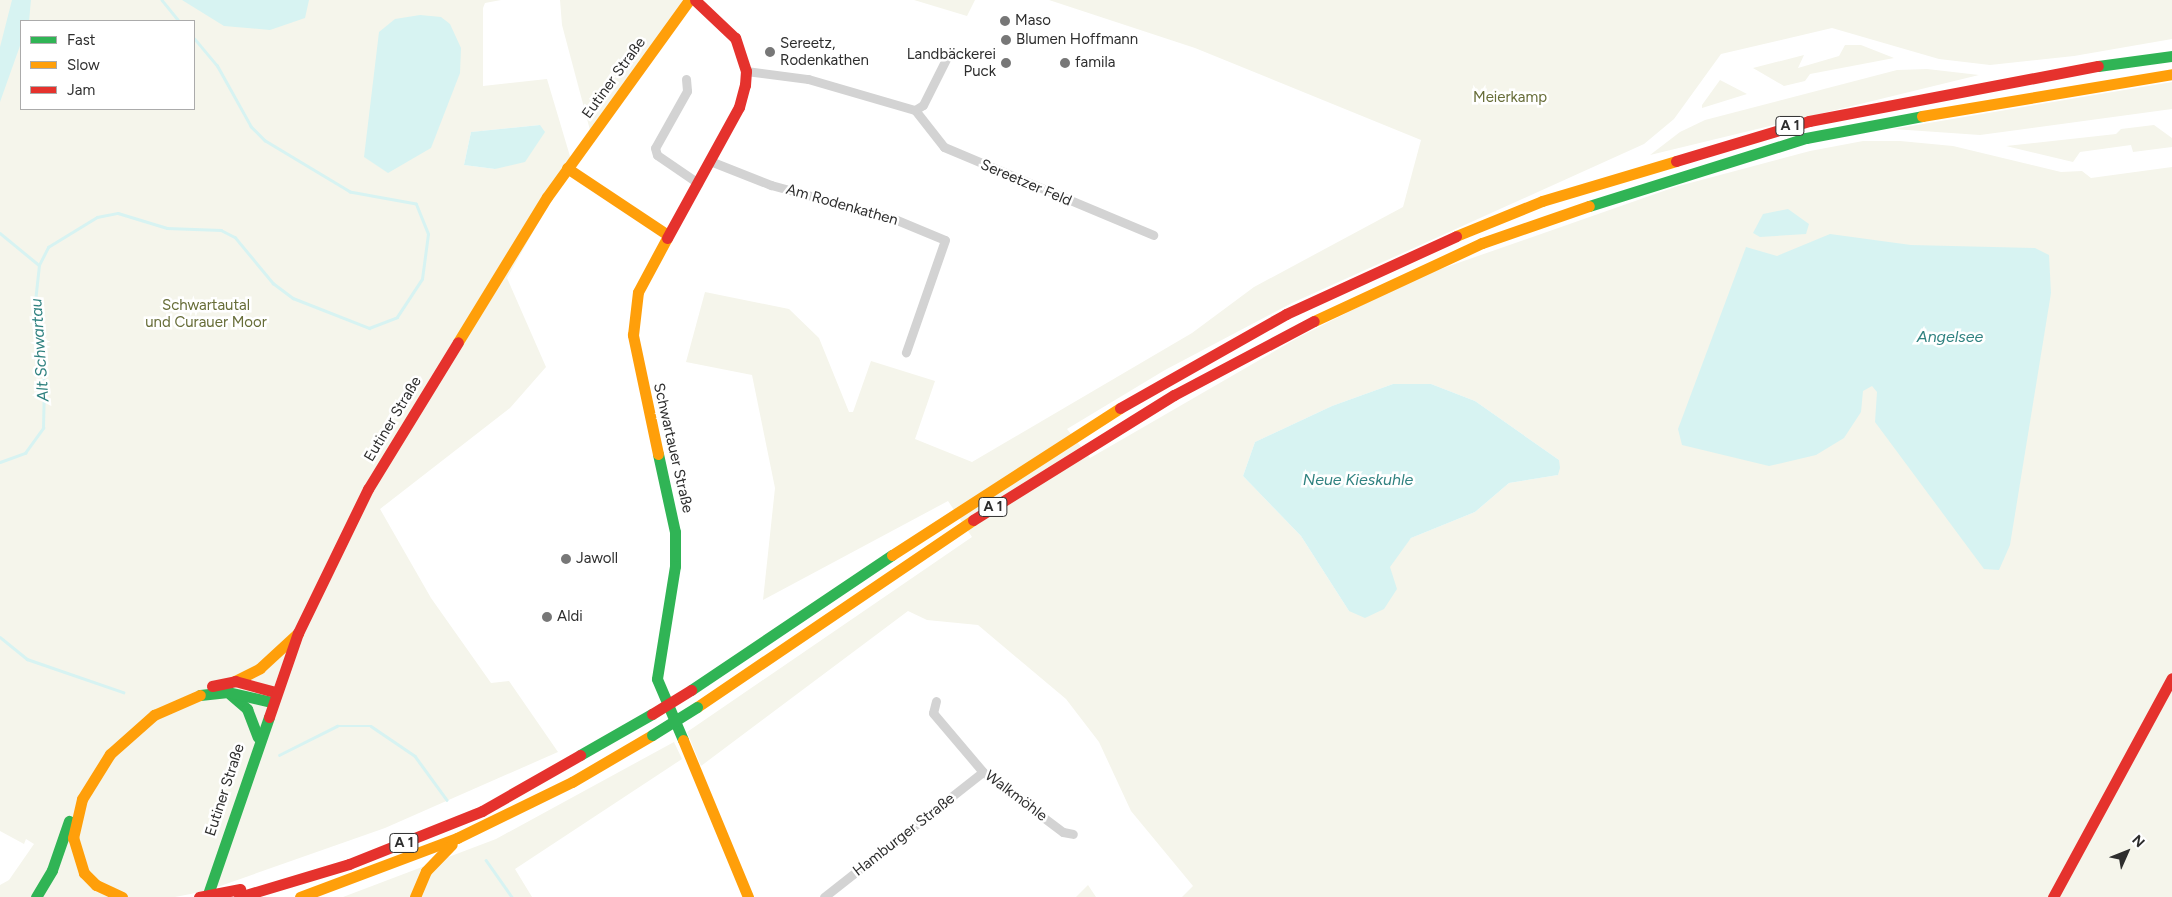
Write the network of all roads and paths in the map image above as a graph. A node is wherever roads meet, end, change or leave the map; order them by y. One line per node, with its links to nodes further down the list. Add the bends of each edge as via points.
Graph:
1 (696, 0): 5 (main road, Schwartauer Straße, via 735,38)
2 (686, 5): 10 (main road, Eutiner Straße)
3 (2172, 56): 25 (main road, A 1, bridge, via 2034,74 1809,121 1674,159 1477,227 1286,314 1166,379 1016,472 690,690 482,811 349,864)
4 (946, 59): 8 (street, via 923,105)
5 (746, 71): 8 (street, via 808,79); 9 (main road, Schwartauer Straße, via 739,107)
6 (2172, 74): 24 (main road, A 1, bridge, via 1896,119 1806,138 1670,177 1482,243 1274,340 1022,488 652,735 572,782)
7 (686, 78): 11 (street, via 687,91 655,148 656,155)
8 (915, 110): 13 (street, Sereetzer Feld, via 944,147)
9 (710, 161): 11 (main road, Schwartauer Straße); 14 (street, Am Rodenkathen, via 771,185 892,218 945,240)
10 (567, 168): 12 (main road); 15 (main road, Eutiner Straße, via 368,489)
11 (698, 184): 12 (main road, Schwartauer Straße)
12 (668, 235): 33 (main road, Schwartauer Straße, via 638,292 632,319 676,532 675,566 657,679)
13 (1153, 235)
14 (906, 352)
15 (298, 633): 17 (main road, via 260,668); 19 (main road, Eutiner Straße)
16 (2172, 678): 34 (main road)
17 (235, 682): 19 (main road); 27 (main road, via 170,700 132,724 108,747 79,792 52,870)
18 (228, 692): 19 (main road); 21 (main road, via 247,709); 28 (main road, via 203,694 154,715 110,754 90,781 75,822 78,860 96,885)
19 (273, 697): 21 (main road, Eutiner Straße)
20 (936, 701): 22 (street, Walkmöhle, via 933,713)
21 (258, 737): 30 (main road, Eutiner Straße)
22 (983, 772): 23 (street, Walkmöhle, via 1063,832); 26 (street, Hamburger Straße)
23 (1073, 834)
24 (457, 838): 31 (main road, A 1); 32 (main road, via 426,870)
25 (240, 894): 29 (main road, bridge)
26 (826, 896)
27 (36, 897)
28 (122, 897)
29 (199, 897)
30 (207, 897)
31 (300, 897)
32 (415, 897)
33 (748, 897)
34 (2053, 897)

